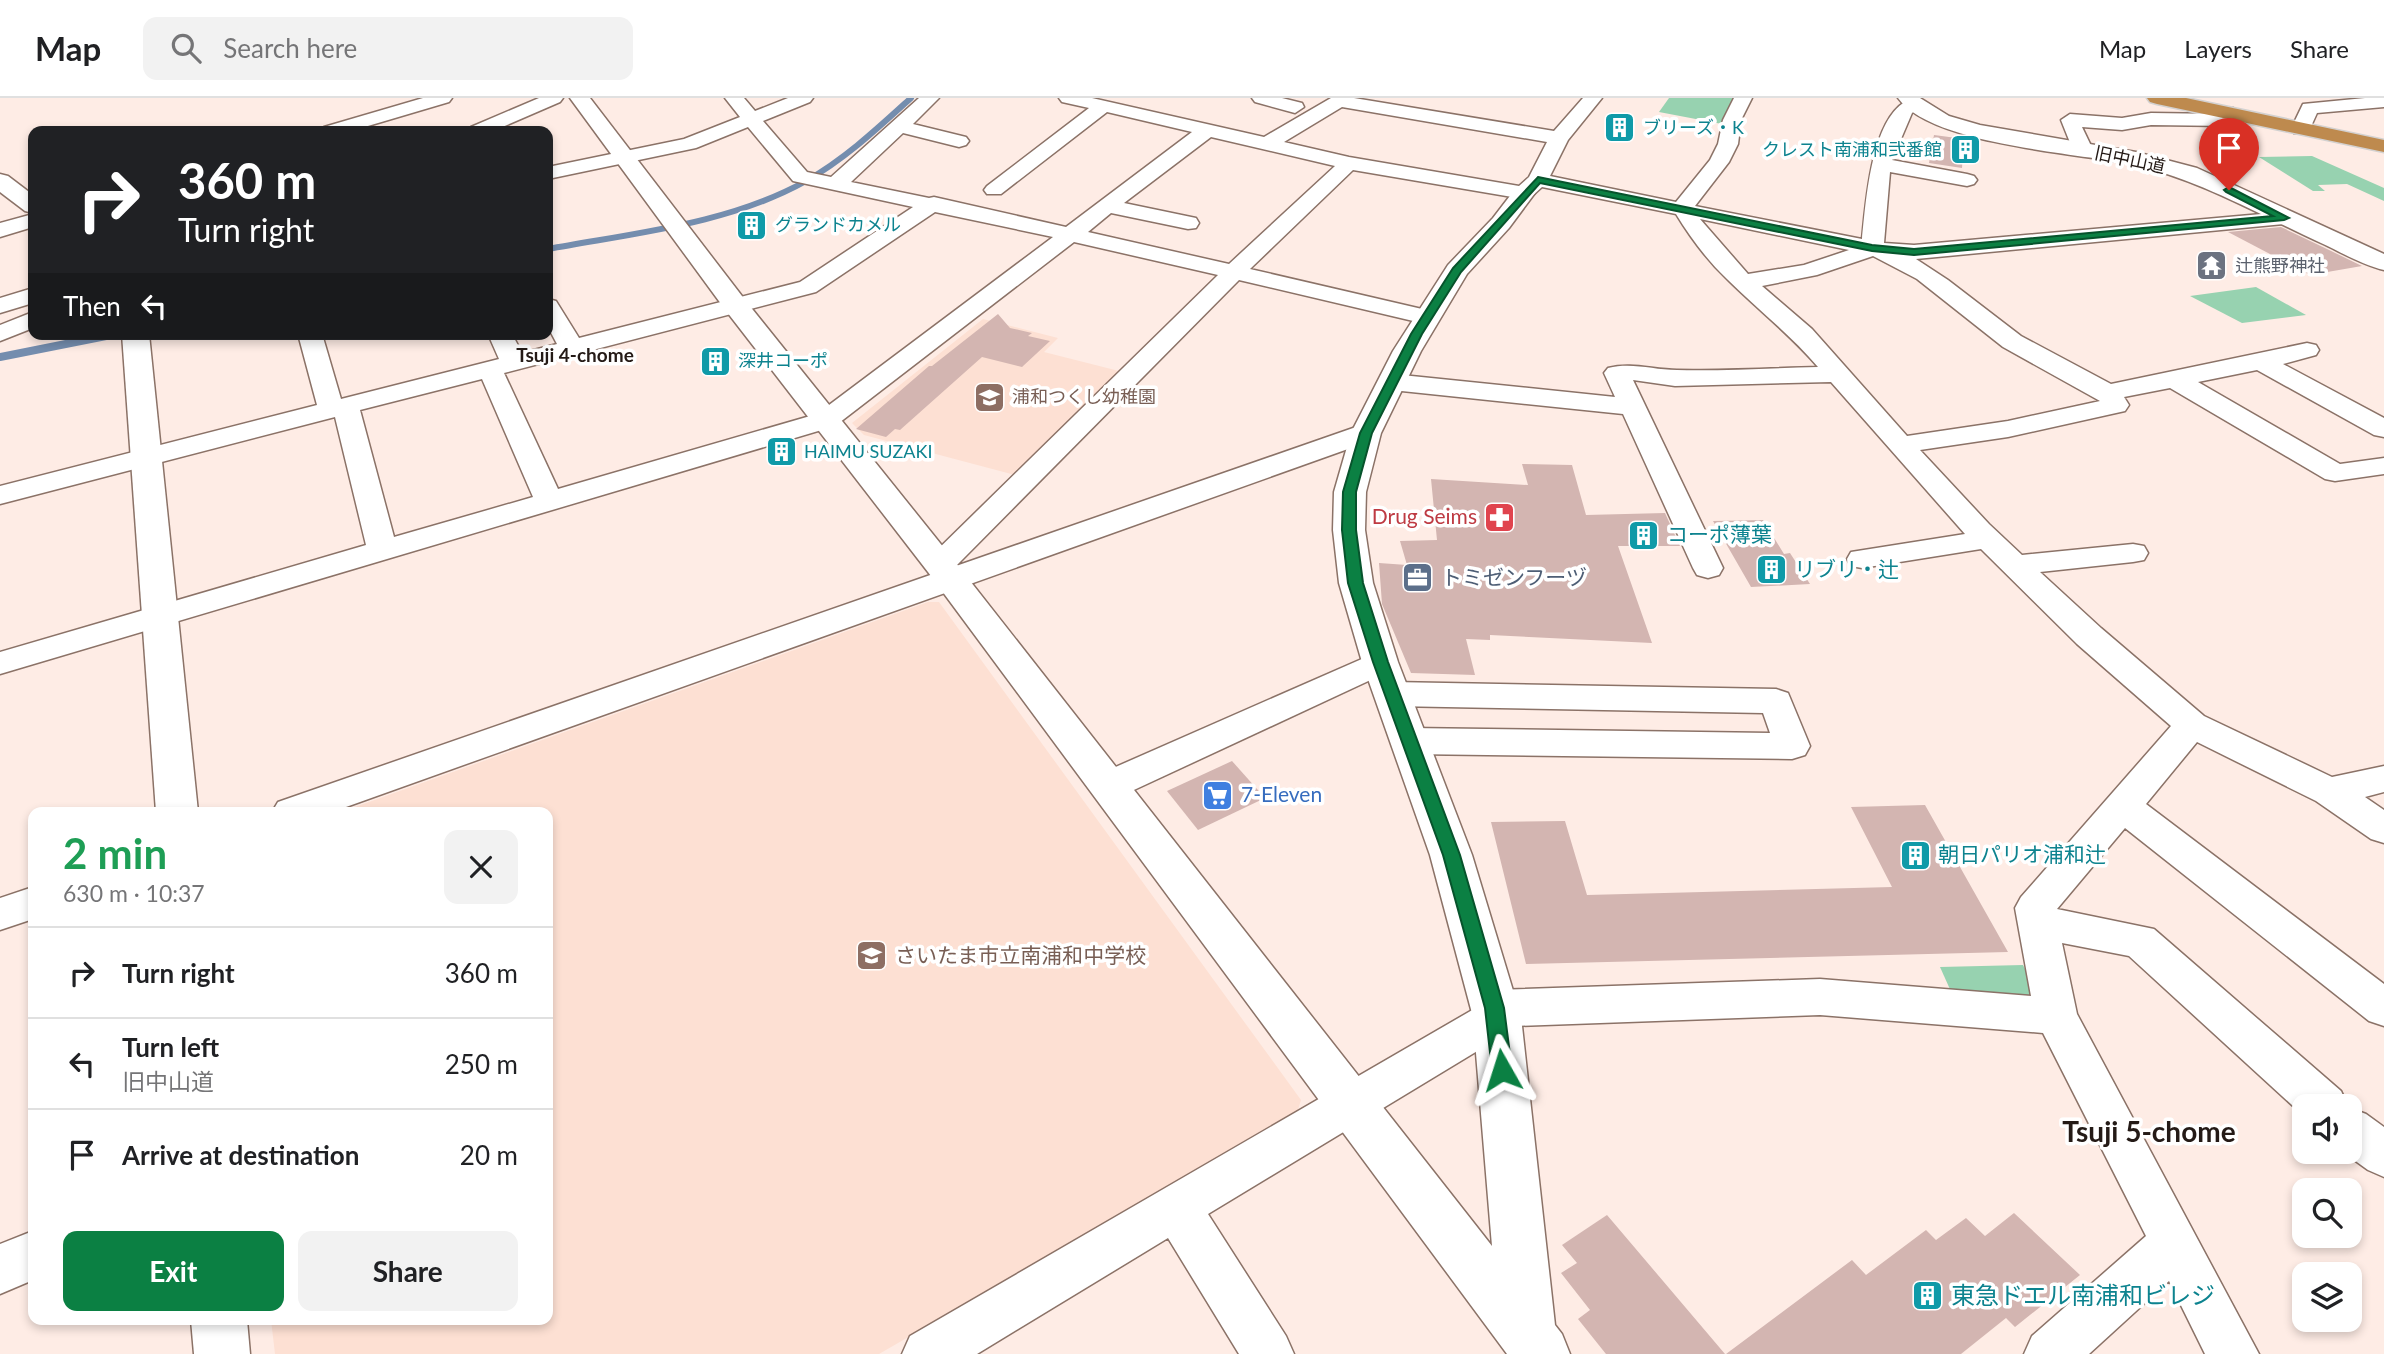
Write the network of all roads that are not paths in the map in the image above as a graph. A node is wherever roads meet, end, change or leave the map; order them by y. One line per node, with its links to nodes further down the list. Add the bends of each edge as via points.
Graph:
1 (443, 98): 23 (street)
2 (554, 98): 24 (street)
3 (580, 98): 32 (street)
4 (734, 98): 20 (street)
5 (804, 98): 20 (street)
6 (930, 98): 22 (street)
7 (1068, 98): 15 (street)
8 (1261, 98): 16 (street)
9 (1593, 98): 21 (street)
10 (1743, 98): 44 (street, via 1719,162)
11 (2157, 98): 17 (highway)
12 (1911, 101): 31 (street, 旧中山道, via 1942,120 1976,131); 34 (street)
13 (2384, 102): 25 (street, via 2310,108)
14 (1162, 104): 18 (street)
15 (1102, 107): 18 (street); 40 (street)
16 (1294, 107)
17 (2234, 114): 25 (highway); 31 (street, via 2228,120 2151,118 2122,124 2070,120)
18 (1139, 115): 26 (street)
19 (1549, 115): 21 (street)
20 (751, 119): 32 (street, via 690,144); 38 (street, via 800,177)
21 (1573, 119): 27 (street)
22 (900, 125): 28 (street); 38 (street)
23 (348, 126)
24 (490, 126)
25 (2301, 129): 30 (highway)
26 (1206, 131): 29 (street); 43 (street)
27 (1559, 138): 29 (street, via 1339,102); 39 (street)
28 (959, 141)
29 (1265, 145): 33 (street)
30 (2384, 146)
31 (2083, 150): 45 (street, 旧中山道, via 2189,173)
32 (626, 157): 35 (street); 56 (street)
33 (1349, 163): 39 (street); 52 (street)
34 (1881, 164): 36 (street); 50 (street)
35 (553, 172)
36 (1967, 180)
37 (0, 181): 41 (street)
38 (836, 184): 42 (street)
39 (1531, 186): 44 (street); 58 (street, via 1457,270)
40 (994, 190)
41 (28, 202)
42 (934, 204): 49 (street); 56 (street, via 808,287)
43 (1107, 206): 47 (street); 49 (street)
44 (1682, 208): 50 (street); 53 (street, via 1700,235)
45 (2284, 218): 50 (street, via 1914,252); 51 (street, 旧中山道)
46 (28, 222): 48 (street)
47 (1188, 223)
48 (0, 230)
49 (1070, 234): 52 (street); 74 (street)
50 (1872, 248): 53 (street, via 1821,269); 71 (street, via 1915,265 2001,334)
51 (2384, 263)
52 (1233, 273): 58 (street); 88 (street)
53 (1744, 282): 68 (street, via 1803,334)
54 (28, 297): 55 (street)
55 (0, 306)
56 (736, 306): 64 (street); 74 (street)
57 (553, 315): 64 (street)
58 (1426, 317): 70 (street)
59 (28, 321): 60 (street)
60 (0, 334)
61 (136, 340): 78 (street)
62 (312, 340): 73 (street)
63 (500, 340): 67 (street)
64 (572, 348): 67 (street)
65 (2307, 350): 66 (street)
66 (2262, 363): 69 (street); 75 (street)
67 (502, 366): 73 (street); 81 (street)
68 (1838, 374): 72 (street, via 1675,378 1617,373); 77 (street)
69 (2172, 377): 71 (street); 79 (street, via 2336,473)
70 (1392, 382): 72 (street); 76 (street)
71 (2108, 393): 77 (street, via 2116,405 2008,429)
72 (1633, 407): 87 (street)
73 (339, 408): 78 (street); 83 (street)
74 (826, 420): 81 (street); 88 (street)
75 (2384, 429)
76 (1366, 433): 88 (street); 91 (street, via 1350,492 1349,530 1356,583)
77 (1900, 445): 82 (street)
78 (146, 457): 80 (street); 89 (street)
79 (2384, 466)
80 (0, 495)
81 (549, 501): 83 (street)
82 (1988, 539): 85 (street); 86 (street)
83 (382, 550): 89 (street)
84 (2133, 553): 86 (street)
85 (1863, 559)
86 (2015, 565): 92 (street)
87 (1708, 568)
88 (946, 572): 95 (street); 99 (street)
89 (160, 616): 90 (street); 98 (street)
90 (0, 663)
91 (1386, 678): 93 (street); 93 (street, via 1776,701 1793,746); 95 (street)
92 (2192, 725): 96 (street); 97 (street)
93 (1409, 741): 105 (street, via 1451,855)
94 (2384, 779): 96 (street)
95 (1108, 786): 108 (street)
96 (2329, 791): 100 (street)
97 (2123, 806): 103 (street, via 2035,908); 104 (street)
98 (177, 807)
99 (305, 807)
100 (2384, 829)
101 (28, 905): 102 (street)
102 (0, 914)
103 (2037, 922): 106 (street); 107 (street, via 2140,941)
104 (2384, 1008)
105 (1496, 1012): 106 (street, via 1820,997); 108 (street); 116 (street)
106 (2056, 1016): 112 (street)
107 (2312, 1094)
108 (1350, 1106): 111 (street); 116 (street)
109 (2362, 1138): 110 (street)
110 (2384, 1155)
111 (1177, 1208): 118 (street); 119 (street)
112 (2175, 1243): 120 (street); 121 (street)
113 (28, 1257): 114 (street)
114 (0, 1269)
115 (219, 1325): 117 (street)
116 (1535, 1345)
117 (222, 1354)
118 (928, 1354)
119 (1268, 1354)
120 (2050, 1354)
121 (2233, 1354)

